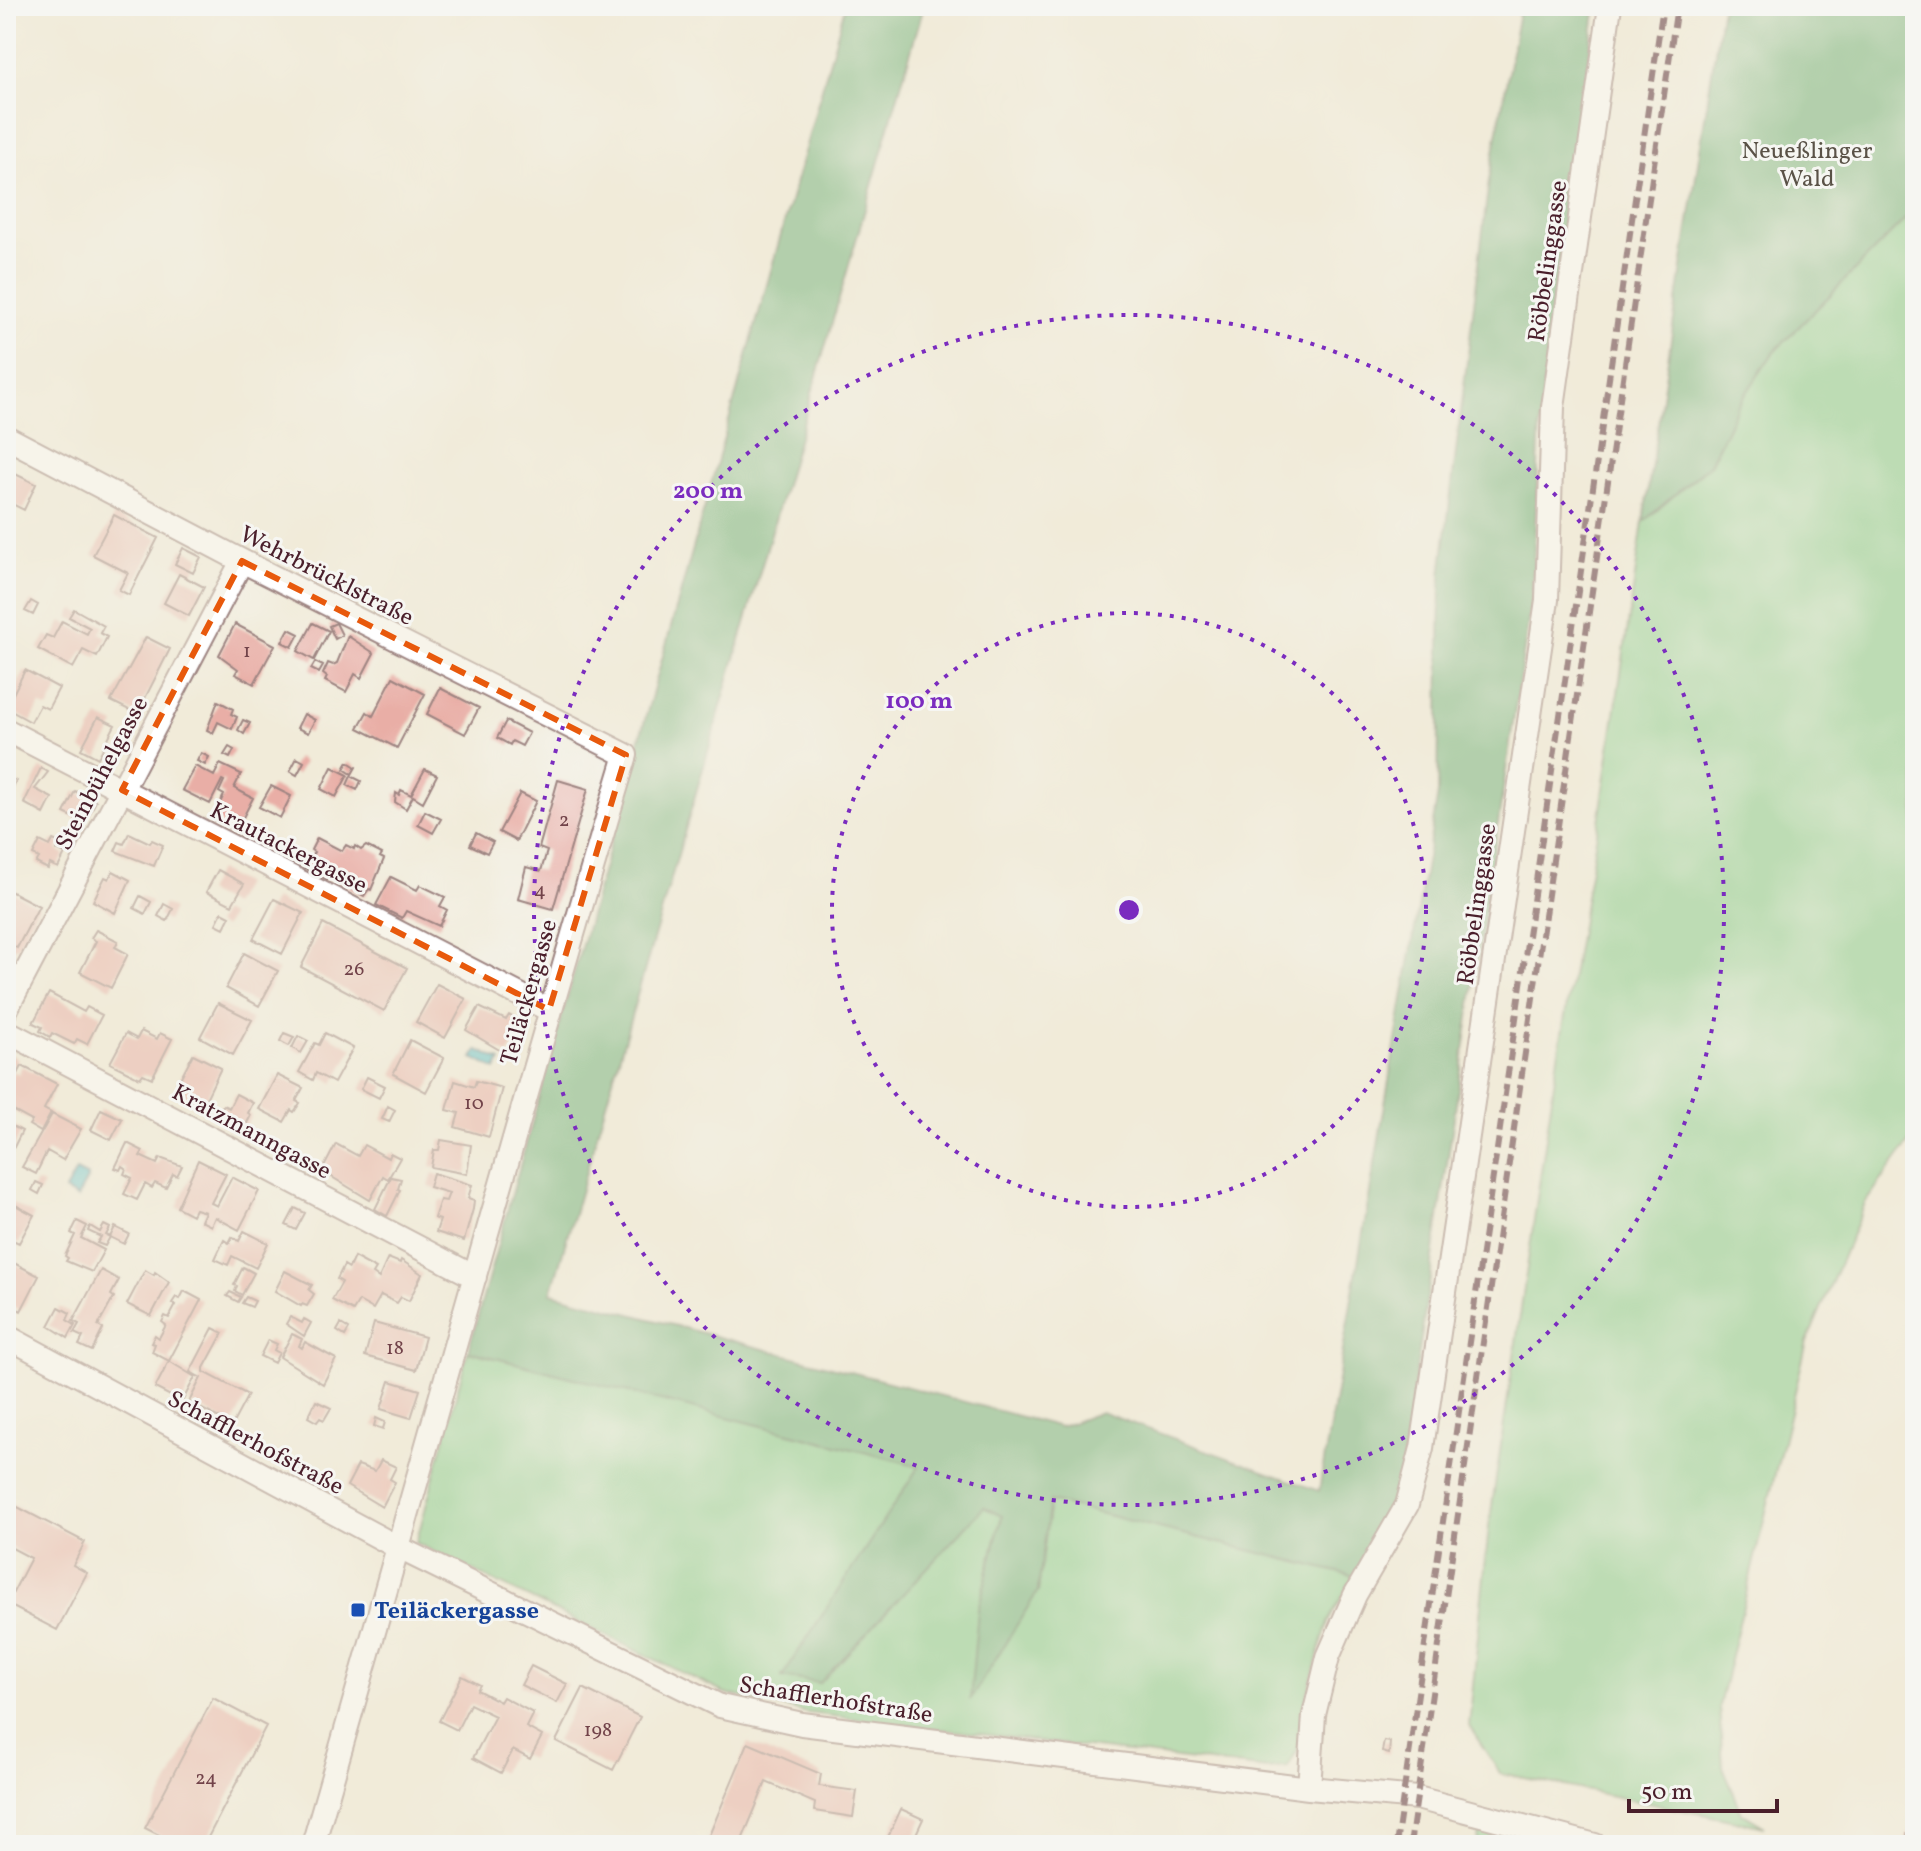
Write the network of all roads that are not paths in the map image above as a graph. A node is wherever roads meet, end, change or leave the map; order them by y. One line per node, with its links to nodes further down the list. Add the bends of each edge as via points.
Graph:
1 (1610, 6): 13 (street, Röbbelinggasse, via 1553,407 1547,600 1422,1448 1407,1505 1355,1595 1328,1657 1314,1715)
2 (6, 437): 3 (street, Wehrbrücklstraße)
3 (242, 561): 5 (street, Wehrbrücklstraße); 6 (street, Steinbühelgasse)
4 (6, 730): 6 (street, Krautackergasse)
5 (626, 755): 8 (street, Teiläckergasse)
6 (122, 790): 7 (street, Steinbühelgasse); 8 (street, Krautackergasse)
7 (6, 1010)
8 (549, 1010): 10 (street, Teiläckergasse)
9 (6, 1031): 10 (street, Kratzmanngasse)
10 (475, 1277): 12 (street, Teiläckergasse)
11 (6, 1336): 12 (street, Schafflerhofstraße)
12 (399, 1548): 13 (street, Schafflerhofstraße, via 720,1706 802,1724); 14 (street, Teiläckergasse)
13 (1309, 1788): 15 (street, Schafflerhofstraße, via 1417,1798)
14 (313, 1845)
15 (1595, 1845)

